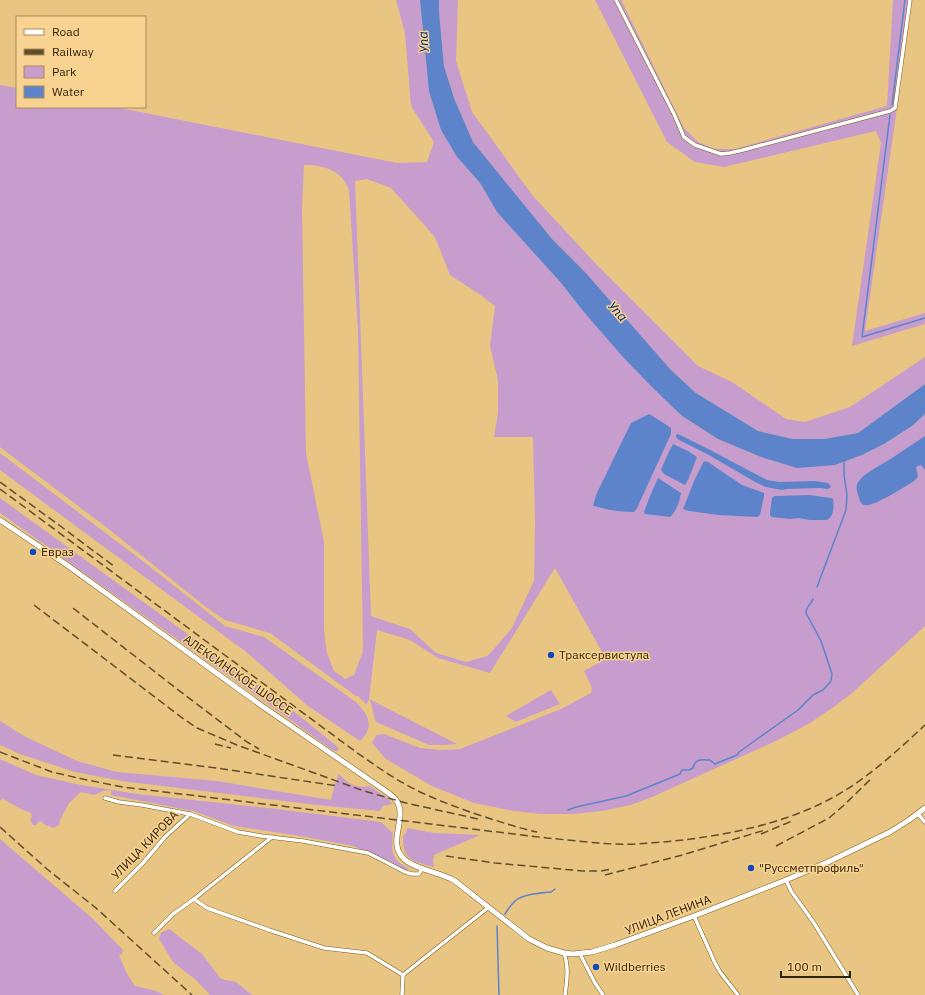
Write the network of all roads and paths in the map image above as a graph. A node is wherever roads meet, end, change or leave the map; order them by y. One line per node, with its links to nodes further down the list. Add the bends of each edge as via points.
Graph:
1 (616, 0): 2 (street, via 684,137 695,145 721,154 895,108)
2 (910, 0)
3 (0, 520): 10 (main road, АЛЕКСИНСКОЕ ШОССЕ, via 391,795 400,809 398,848 406,861)
4 (105, 798): 6 (street)
5 (925, 808): 7 (main road, УЛИЦА ЛЕНИНА)
6 (190, 814): 9 (street, via 238,832); 12 (street, УЛИЦА КИРОВА)
7 (918, 814): 8 (street); 11 (main road, УЛИЦА ЛЕНИНА, via 890,832)
8 (925, 822)
9 (272, 837): 10 (street, via 368,853 412,874 418,874); 13 (street)
10 (422, 868): 14 (main road, УЛИЦА ЛЕНИНА, via 455,880)
11 (786, 880): 15 (main road, УЛИЦА ЛЕНИНА); 24 (street)
12 (115, 891)
13 (194, 900): 16 (street, via 173,914); 19 (street, via 207,908 324,948 367,953)
14 (489, 907): 17 (main road, УЛИЦА ЛЕНИНА, via 529,939); 19 (street)
15 (694, 916): 18 (main road, УЛИЦА ЛЕНИНА, via 600,950); 23 (street, via 720,972)
16 (154, 933)
17 (564, 953): 18 (main road, УЛИЦА ЛЕНИНА); 21 (street, via 568,973)
18 (580, 954): 22 (street)
19 (404, 975): 20 (street)
20 (402, 995)
21 (565, 995)
22 (603, 995)
23 (738, 995)
24 (858, 995)

